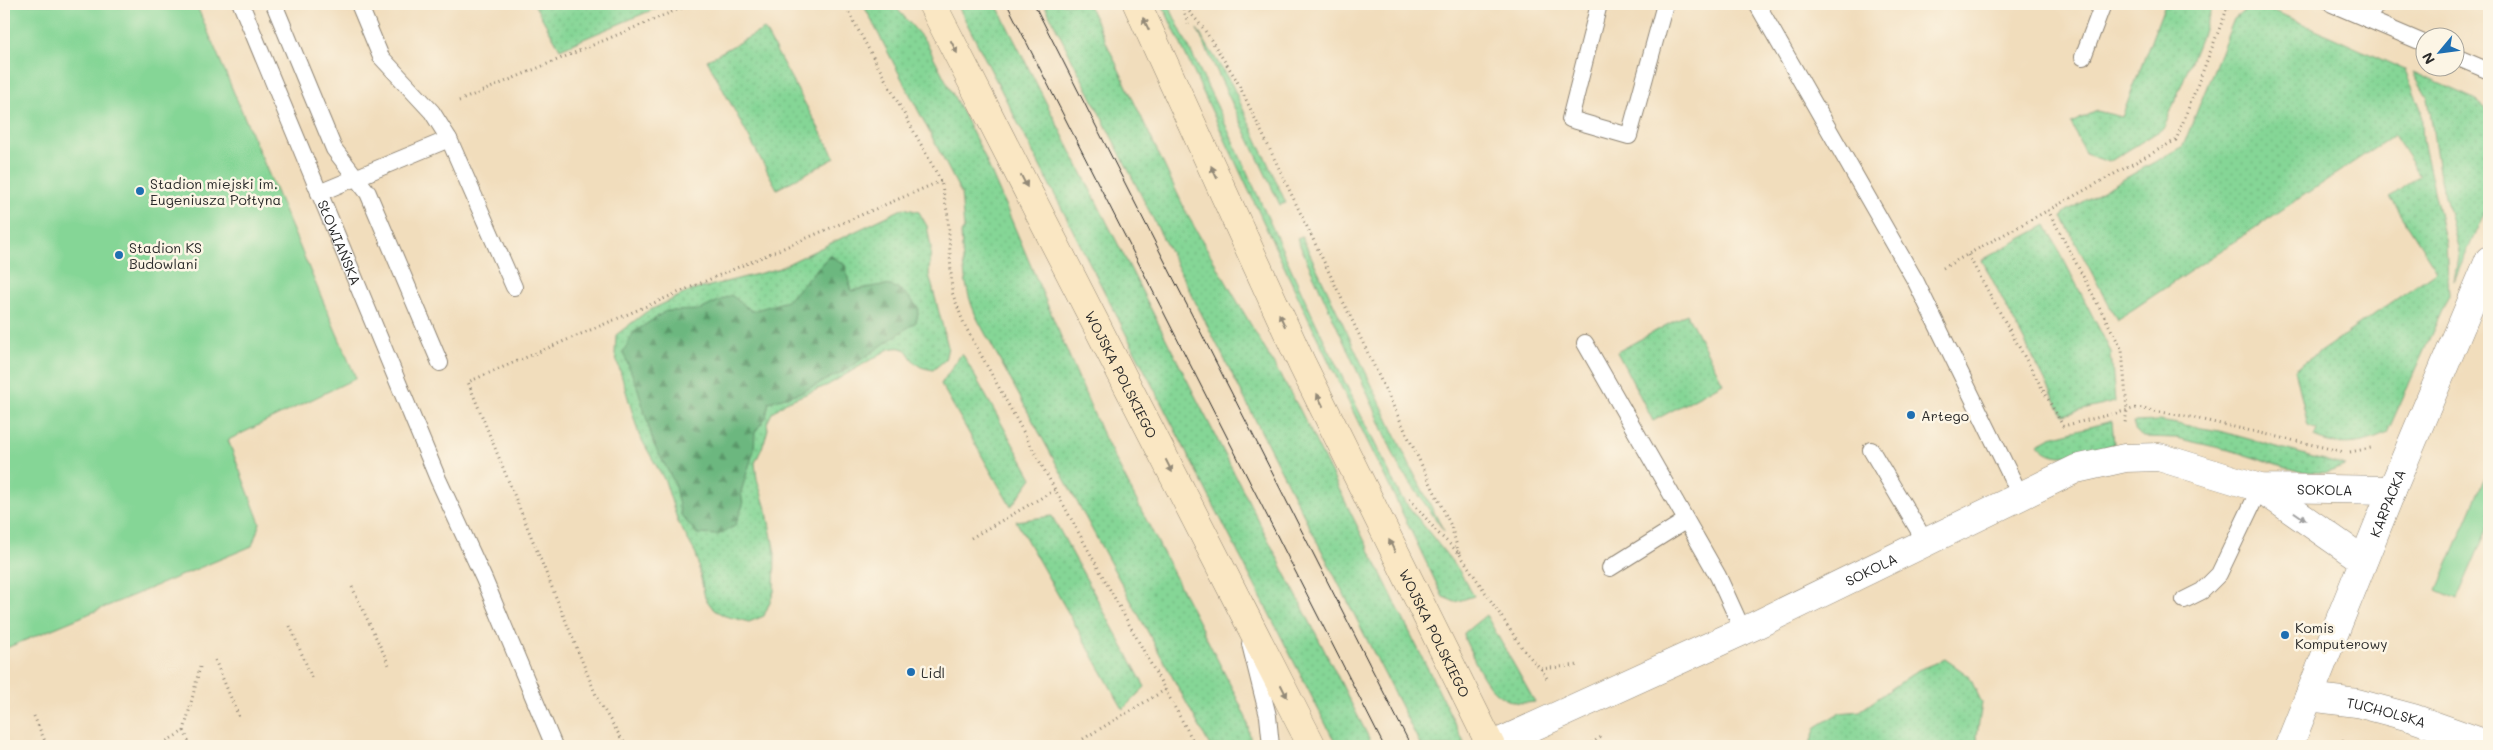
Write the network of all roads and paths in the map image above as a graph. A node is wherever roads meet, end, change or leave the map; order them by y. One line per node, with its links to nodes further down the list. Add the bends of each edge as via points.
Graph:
1 (241, 4): 25 (lane, SŁOWIAŃSKA)
2 (274, 4): 23 (lane, via 334,149)
3 (359, 4): 21 (lane, via 381,57)
4 (691, 4): 21 (path)
5 (844, 4): 24 (path)
6 (932, 4): 48 (street, WOJSKA POLSKIEGO, one-way to 48)
7 (1136, 4): 71 (street, WOJSKA POLSKIEGO, one-way to 7, via 1302,364)
8 (1183, 4): 55 (path, via 1204,29 1236,79 1451,526 1459,553)
9 (1599, 4): 10 (lane, via 1570,119 1629,136)
10 (1665, 4)
11 (1757, 4): 29 (lane)
12 (2103, 4): 18 (lane)
13 (2229, 4): 26 (path, via 2176,140)
14 (2332, 4): 16 (lane)
15 (2377, 4): 16 (lane)
16 (2367, 19): 17 (lane)
17 (2416, 40)
18 (2083, 57)
19 (2466, 62): 20 (lane)
20 (2489, 72)
21 (432, 112): 22 (lane)
22 (449, 139): 23 (lane); 30 (lane)
23 (356, 177): 25 (lane); 32 (lane, via 368,193)
24 (941, 181): 38 (path, via 948,216 950,277 956,305); 67 (path, via 468,382 598,700)
25 (319, 193): 66 (lane, SŁOWIAŃSKA)
26 (2048, 210): 27 (path); 33 (path, via 2122,350)
27 (1968, 255): 29 (path); 33 (path, via 2063,426)
28 (2489, 260): 39 (street, KARPACKA)
29 (1916, 282): 40 (lane)
30 (514, 287)
31 (1584, 343): 41 (lane)
32 (440, 363)
33 (2127, 410): 34 (path, via 2137,408 2190,417 2346,452); 36 (path)
34 (2375, 448)
35 (1872, 450): 43 (lane)
36 (2125, 458): 37 (street, SOKOLA, via 2159,457); 40 (street, SOKOLA, via 2076,469)
37 (2260, 488): 39 (street, SOKOLA); 44 (street, SOKOLA, one-way to 44); 47 (lane, via 2219,574 2202,591)
38 (1055, 490): 42 (path); 56 (path)
39 (2392, 490): 44 (street, KARPACKA)
40 (2020, 495): 43 (street, SOKOLA)
41 (1685, 521): 45 (lane); 50 (lane, via 1718,576)
42 (971, 538)
43 (1925, 542): 50 (street, SOKOLA)
44 (2363, 560): 57 (street, KARPACKA)
45 (1610, 568)
46 (352, 587): 53 (path)
47 (2184, 600)
48 (1238, 601): 69 (lane, via 1268,716); 70 (street, WOJSKA POLSKIEGO, one-way to 70)
49 (290, 626): 54 (path)
50 (1743, 631): 71 (street, SOKOLA)
51 (215, 660): 59 (path)
52 (200, 667): 60 (path)
53 (390, 667)
54 (312, 678)
55 (1551, 687)
56 (1165, 690): 61 (path); 68 (path)
57 (2308, 697): 62 (street, TUCHOLSKA, via 2357,703 2413,718); 72 (street, KARPACKA)
58 (34, 716): 63 (path)
59 (239, 717)
60 (184, 732): 64 (path); 65 (path)
61 (1083, 739)
62 (2489, 745)
63 (47, 746)
64 (158, 746)
65 (191, 746)
66 (554, 746)
67 (626, 746)
68 (1196, 746)
69 (1271, 746)
70 (1312, 746)
71 (1491, 746)
72 (2289, 746)

